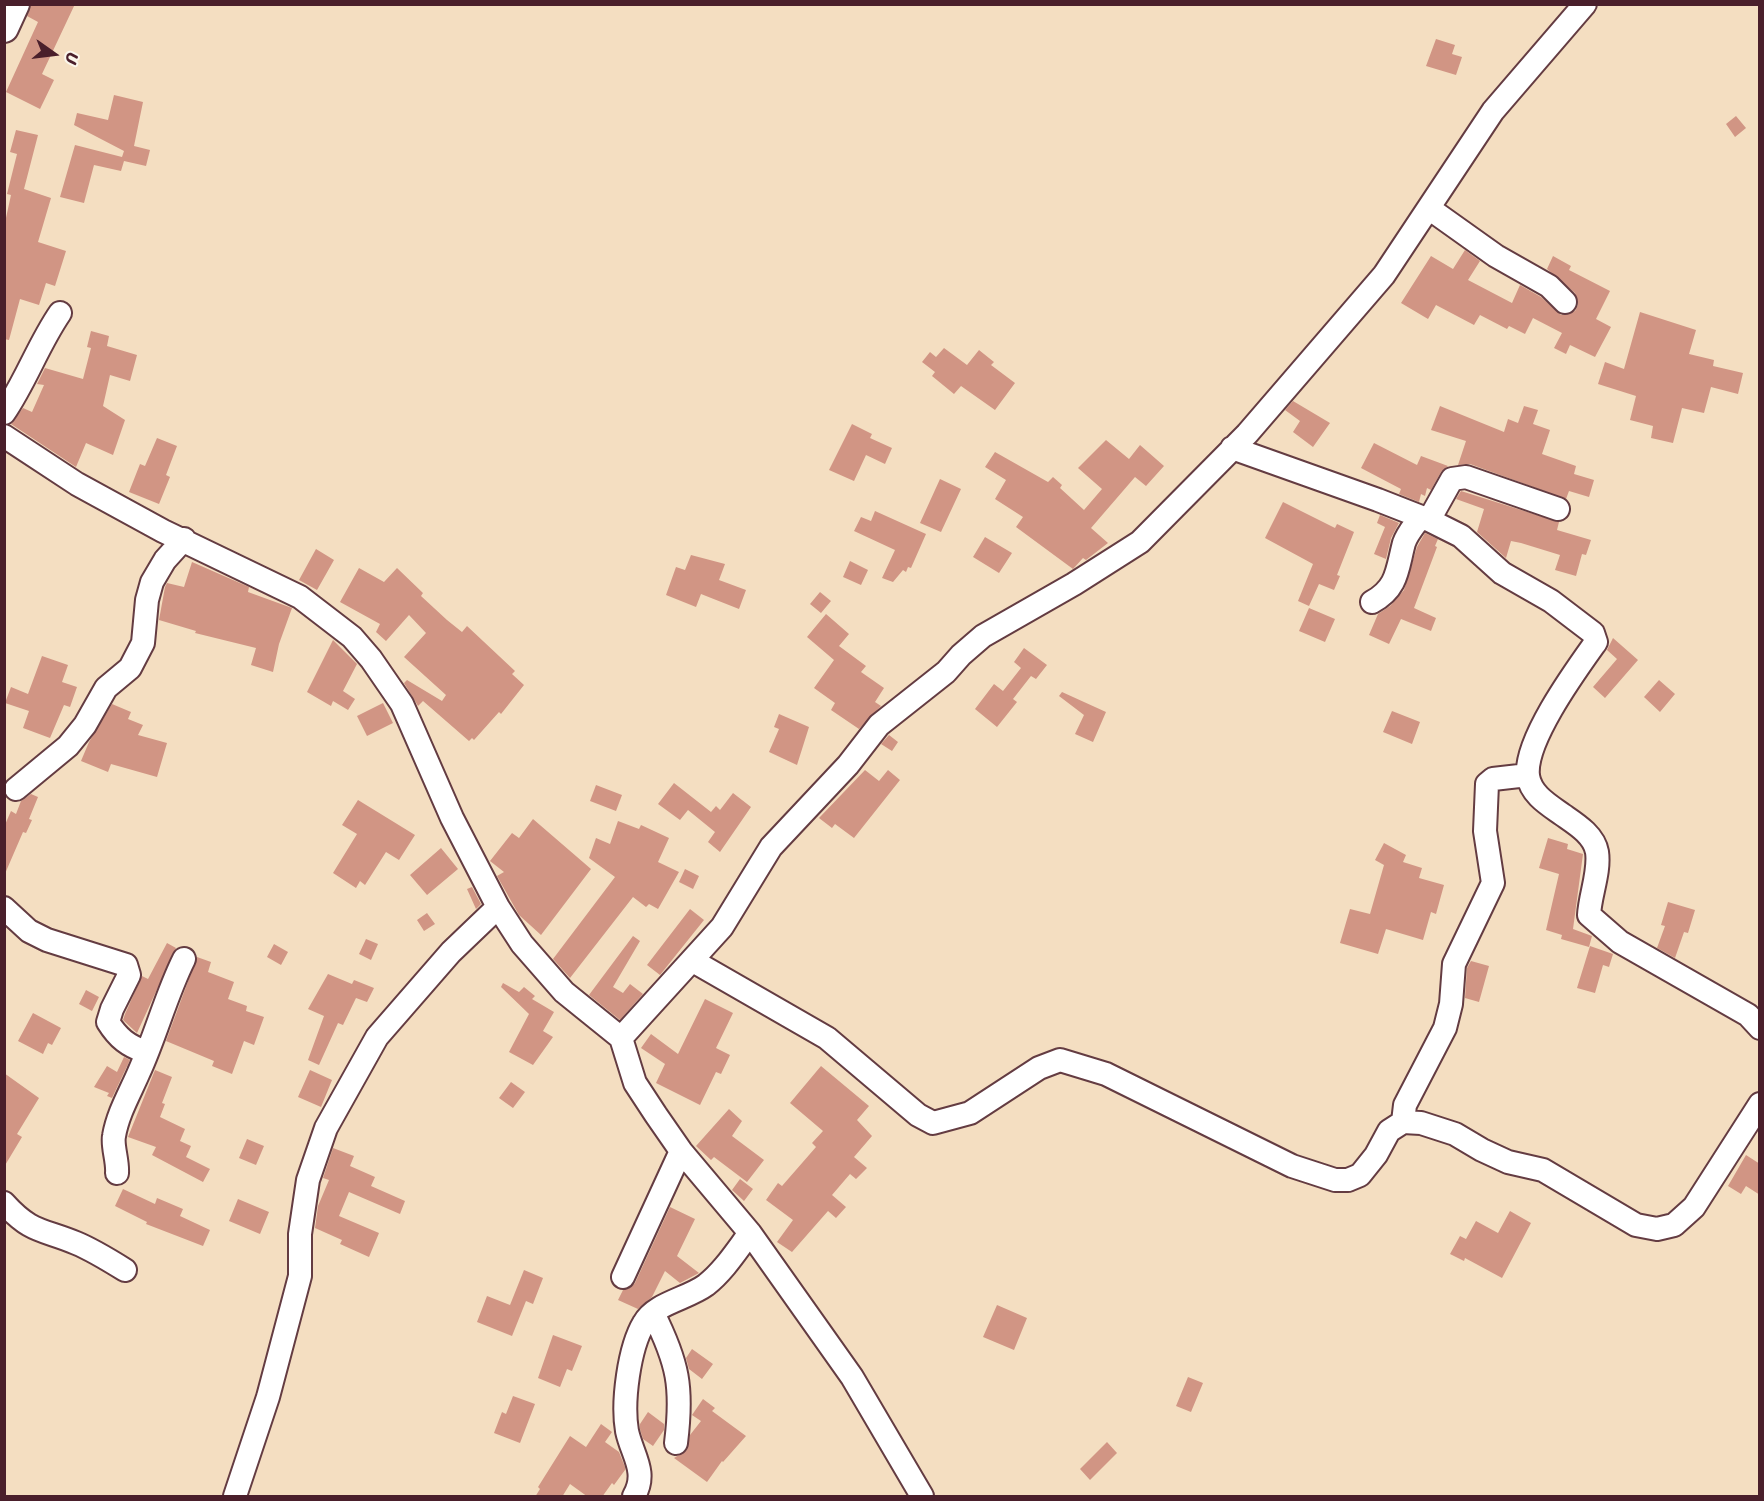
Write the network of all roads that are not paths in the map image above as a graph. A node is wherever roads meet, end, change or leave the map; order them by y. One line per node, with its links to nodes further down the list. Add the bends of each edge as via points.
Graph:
1 (15, 4): 3 (main road)
2 (1586, 4): 4 (street, via 1493,111)
3 (4, 28)
4 (1430, 209): 5 (street, via 1496,256 1549,286); 9 (street, via 1384,275)
5 (1565, 302)
6 (60, 313): 7 (street, via 40,343 26,380)
7 (4, 413)
8 (4, 436): 12 (street, via 77,484)
9 (1232, 448): 11 (street); 19 (street, via 1140,542 984,636 879,725 848,765 771,848 723,927)
10 (1558, 509): 11 (street, via 1457,476)
11 (1424, 519): 13 (street, via 1405,540 1400,565 1387,594); 14 (street, via 1461,536 1502,573 1551,601 1593,633 1596,642 1557,699 1538,736)
12 (184, 539): 15 (street, via 152,582 143,643 130,668 106,688 68,746); 16 (street, via 300,597 352,637 371,659 402,704 452,818)
13 (1372, 602)
14 (1528, 775): 20 (street, via 1534,791 1591,838 1597,851 1588,915 1620,942 1748,1015); 24 (street, via 1493,779 1487,784 1485,831 1493,883 1454,964 1445,1028 1405,1105)
15 (16, 789)
16 (498, 907): 21 (street, via 522,944 564,992); 33 (street, via 451,952 377,1037 326,1128 308,1180 297,1286 268,1397)
17 (4, 908): 22 (street, via 29,931 47,940 126,965 129,975 108,1022 116,1036)
18 (184, 959): 22 (street)
19 (693, 961): 21 (street); 24 (street, via 827,1038 918,1115 933,1123 970,1113 1039,1068 1060,1060 1106,1074 1292,1166 1335,1180 1360,1175 1389,1131)
20 (1760, 1028)
21 (621, 1038): 25 (street, via 635,1083)
22 (146, 1052): 26 (street, via 113,1140)
23 (1760, 1104): 24 (street, via 1694,1207 1674,1225 1657,1229 1636,1225 1544,1170 1499,1158 1455,1134 1421,1123)
24 (1403, 1122)
25 (681, 1151): 28 (street); 30 (street)
26 (117, 1173)
27 (4, 1203): 29 (street, via 35,1230 73,1242)
28 (750, 1233): 31 (street, via 706,1284); 35 (street, via 852,1377)
29 (125, 1269)
30 (622, 1277)
31 (653, 1312): 32 (street, via 678,1378 681,1403); 34 (street, via 634,1344 630,1364 627,1431 640,1469)
32 (676, 1443)
33 (235, 1497)
34 (634, 1497)
35 (922, 1497)

